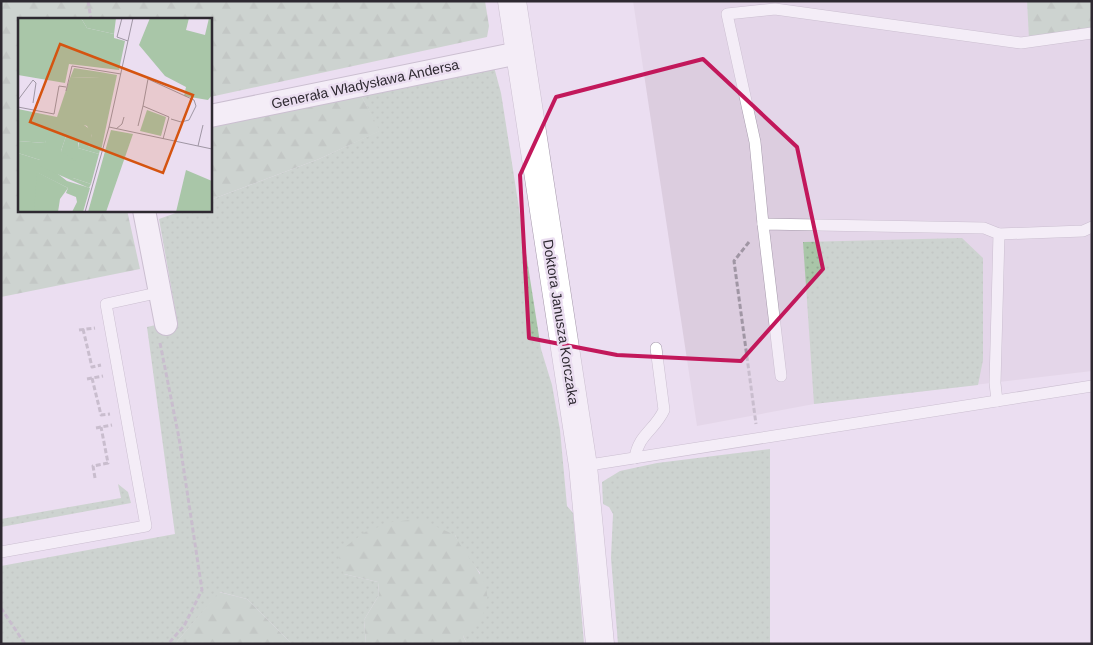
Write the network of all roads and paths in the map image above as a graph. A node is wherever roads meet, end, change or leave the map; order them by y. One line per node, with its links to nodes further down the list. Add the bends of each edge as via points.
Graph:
1 (88, 1): 3 (path)
2 (512, 1): 5 (street, Doktora Janusza Korczaka)
3 (91, 18)
4 (1092, 33): 8 (lane, via 1021,43 775,9 727,14 756,142)
5 (519, 53): 6 (street, Generała Władysława Andersa); 29 (street, Doktora Janusza Korczaka)
6 (211, 116)
7 (144, 211): 12 (street)
8 (763, 224): 10 (lane, via 984,228); 20 (lane)
9 (1092, 227): 10 (lane)
10 (999, 234): 24 (lane)
11 (734, 261): 26 (path)
12 (161, 292): 13 (street); 18 (lane, via 106,304)
13 (166, 324): 34 (path, via 158,331 179,438 202,590 184,626)
14 (94, 328): 15 (path)
15 (84, 329): 16 (path); 18 (path, via 92,367)
16 (78, 330)
17 (656, 348): 28 (lane, via 664,410 661,418 637,445)
18 (117, 363): 25 (lane)
19 (103, 376): 21 (path)
20 (781, 376)
21 (92, 378): 22 (path); 25 (path, via 101,415)
22 (87, 380)
23 (1092, 386): 24 (lane)
24 (997, 401): 28 (lane)
25 (125, 411): 31 (lane, via 146,526)
26 (756, 424)
27 (114, 425): 30 (path, via 98,427 108,463 93,466)
28 (635, 458): 29 (lane)
29 (583, 466): 35 (street, Doktora Janusza Korczaka)
30 (95, 478)
31 (1, 552)
32 (1, 608): 33 (path)
33 (25, 644)
34 (168, 644)
35 (600, 644)

